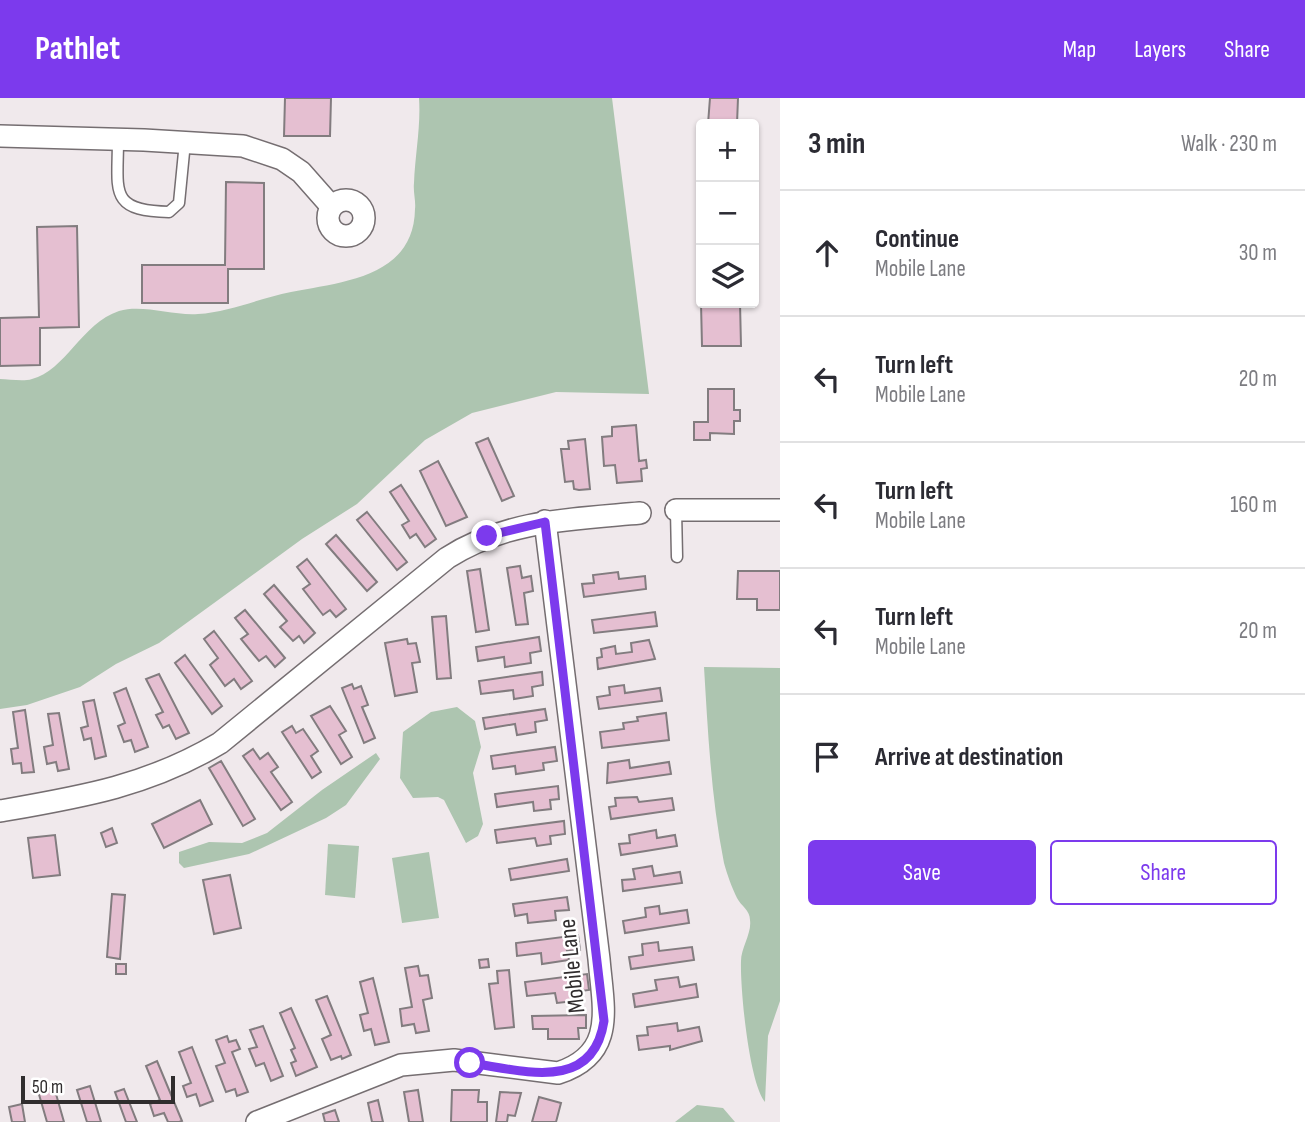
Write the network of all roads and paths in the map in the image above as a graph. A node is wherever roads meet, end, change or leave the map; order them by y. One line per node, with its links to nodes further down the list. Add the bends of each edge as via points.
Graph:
1 (0, 136): 2 (street)
2 (118, 139): 3 (street); 3 (lane, via 118,187 130,207 139,212 169,212 179,203)
3 (185, 142): 4 (street, via 266,152 301,172)
4 (331, 205)
5 (676, 510): 6 (street); 9 (lane)
6 (780, 510)
7 (640, 513): 8 (street)
8 (545, 522): 10 (street, via 487,536 447,558 219,743 185,763 93,795); 11 (street, Mobile Lane, via 599,959 604,1021 595,1049 574,1068 558,1073 454,1060 401,1065)
9 (677, 557)
10 (0, 811)
11 (257, 1122)

